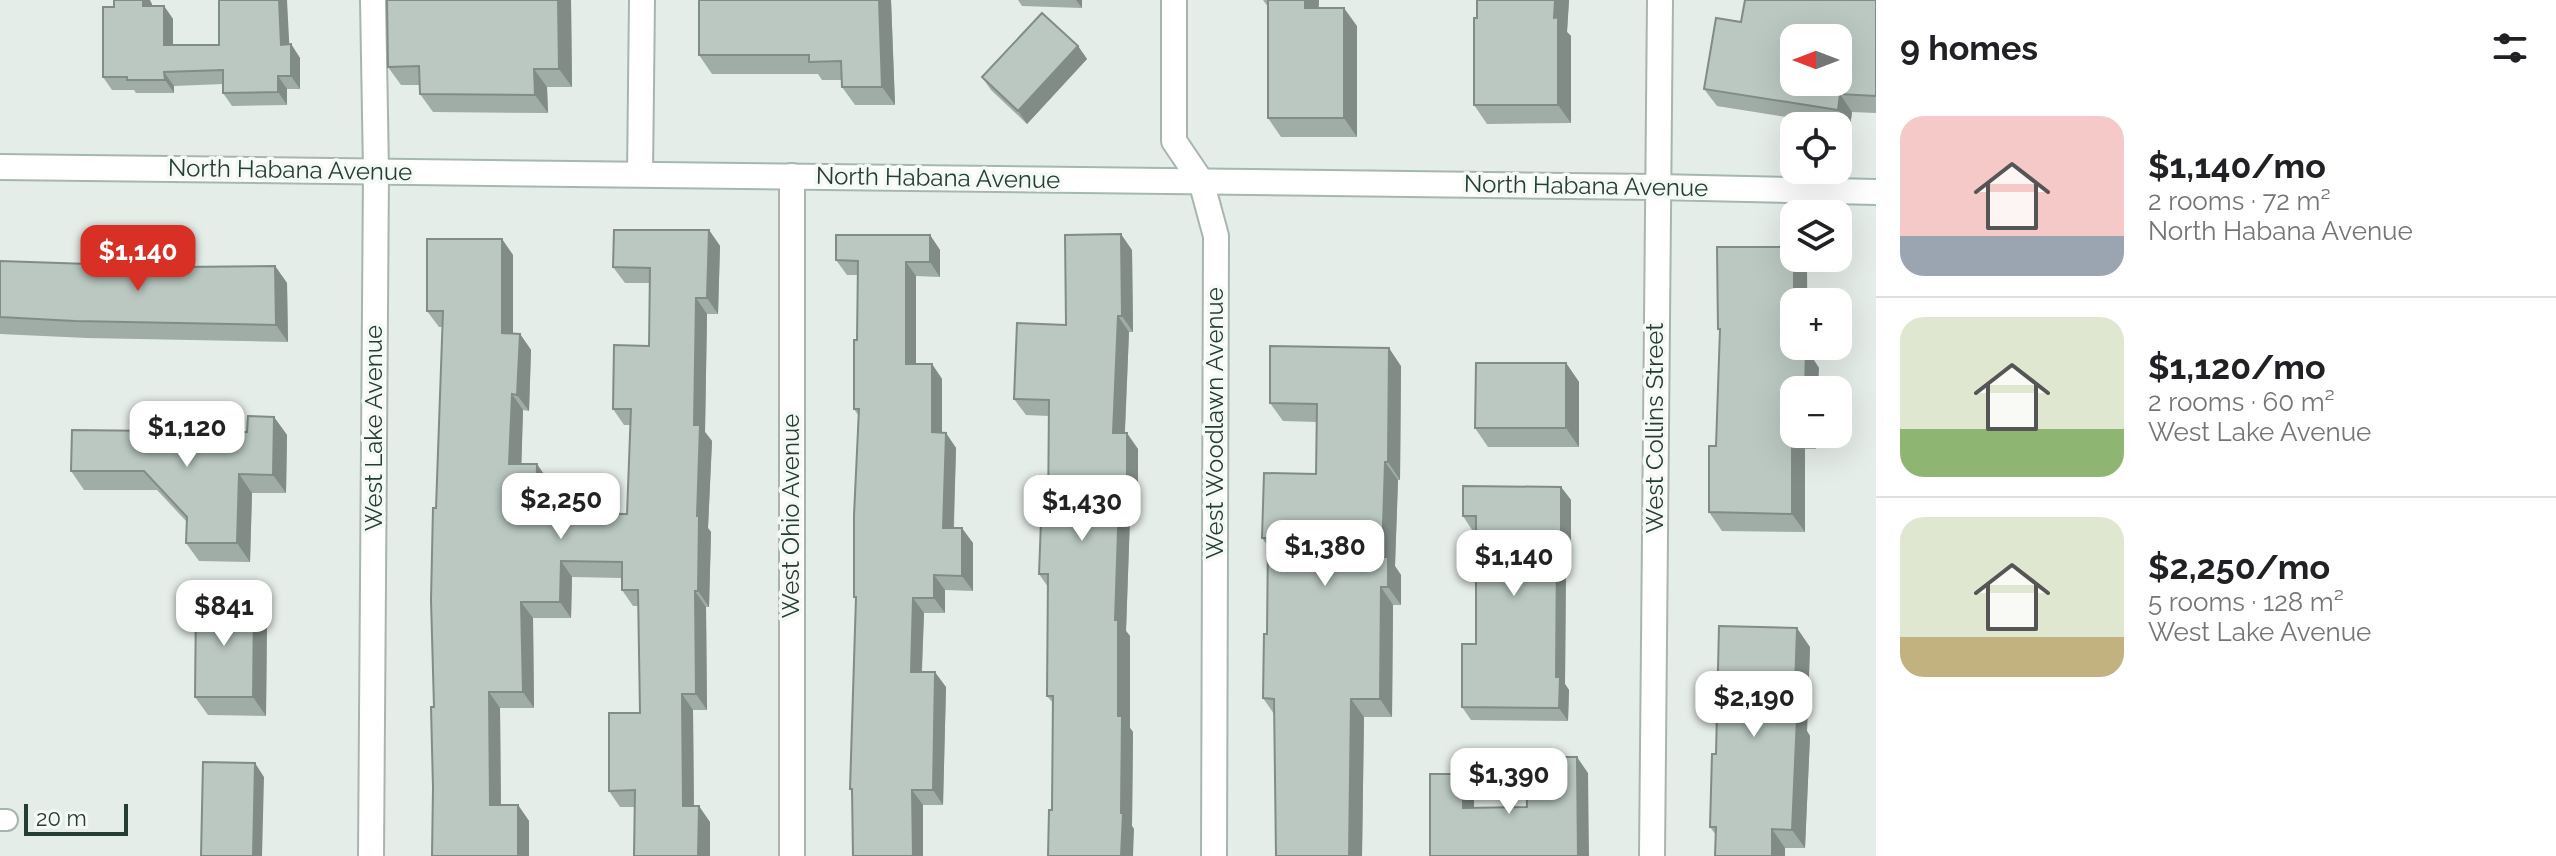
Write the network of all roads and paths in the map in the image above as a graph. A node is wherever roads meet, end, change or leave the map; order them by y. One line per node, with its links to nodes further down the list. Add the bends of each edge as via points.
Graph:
1 (373, 0): 6 (street, West Lake Avenue)
2 (642, 0): 7 (street)
3 (1174, 0): 9 (street, West Woodlawn Avenue, via 1174,141)
4 (1660, 0): 10 (street, West Collins Street)
5 (0, 167): 6 (street, North Habana Avenue)
6 (376, 171): 7 (street, North Habana Avenue); 12 (street, West Lake Avenue)
7 (640, 174): 8 (street, North Habana Avenue)
8 (792, 176): 9 (street, North Habana Avenue); 13 (street, West Ohio Avenue)
9 (1201, 181): 10 (street, North Habana Avenue); 14 (street, West Woodlawn Avenue, via 1216,236)
10 (1657, 187): 11 (street, North Habana Avenue); 15 (street, West Collins Street)
11 (1876, 192)
12 (371, 856)
13 (792, 856)
14 (1214, 856)
15 (1652, 856)

